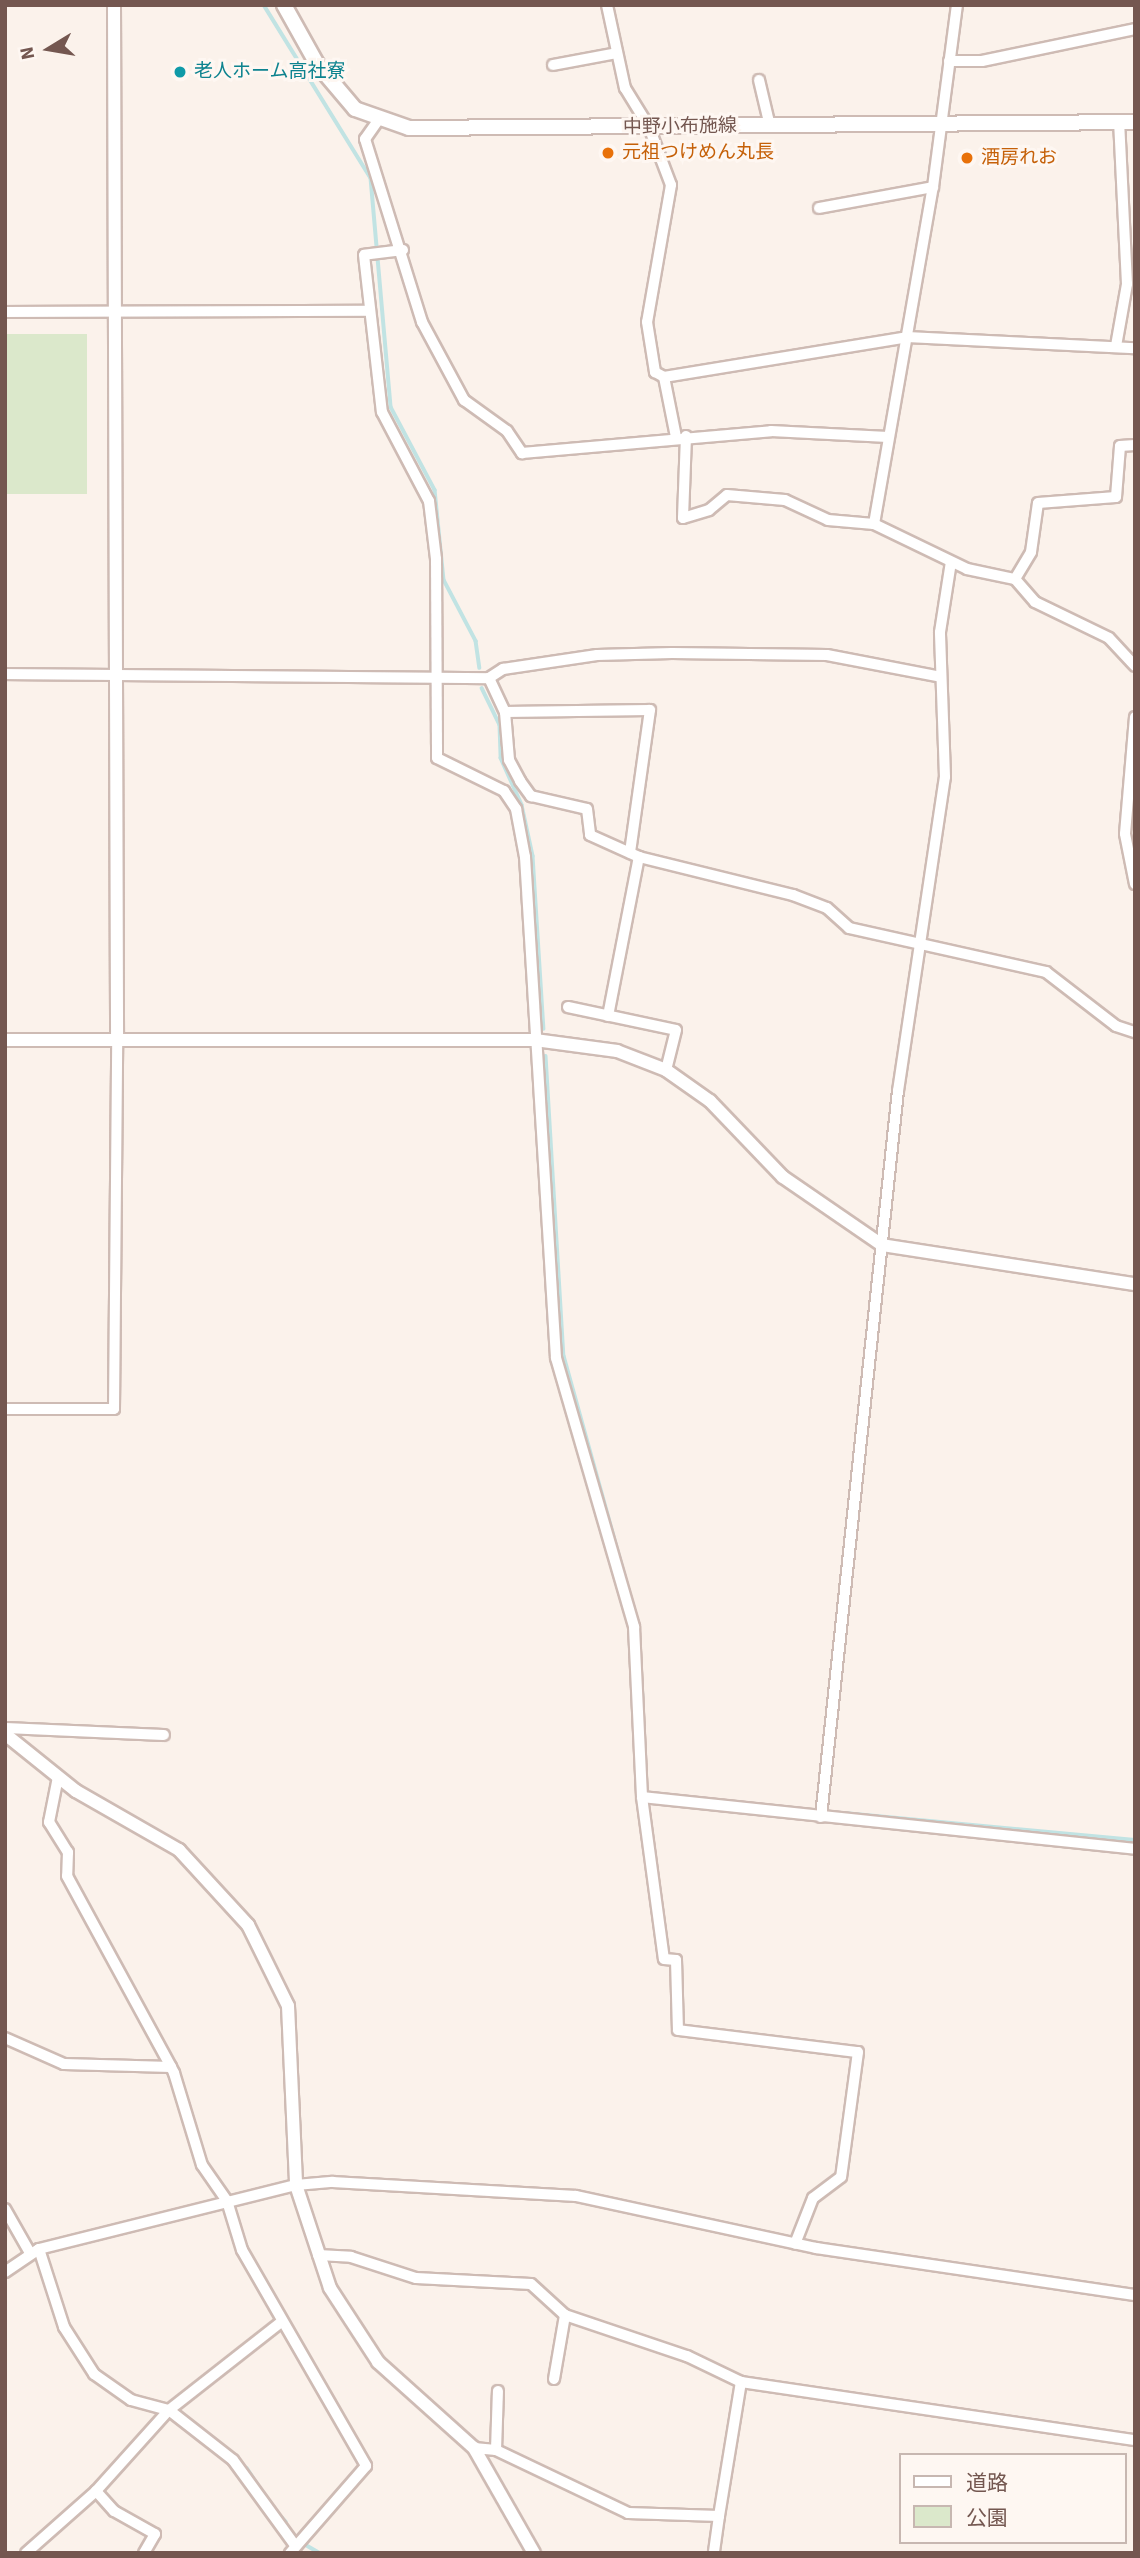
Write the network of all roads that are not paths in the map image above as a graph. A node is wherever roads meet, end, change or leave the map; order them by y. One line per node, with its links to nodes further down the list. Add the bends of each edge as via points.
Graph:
1 (114, 5): 21 (street)
2 (284, 5): 10 (main road, 中野小布施線, via 339,94)
3 (607, 5): 6 (street)
4 (957, 5): 7 (street)
5 (1135, 29): 7 (street, via 982,61)
6 (617, 53): 8 (street); 15 (street, via 625,88)
7 (949, 61): 13 (street)
8 (554, 65)
9 (759, 80): 14 (street)
10 (377, 121): 15 (main road, 中野小布施線, via 409,128); 20 (street, via 365,139)
11 (1119, 122): 12 (main road, 中野小布施線); 13 (main road, 中野小布施線); 18 (street)
12 (1135, 122)
13 (943, 125): 14 (main road, 中野小布施線); 16 (street)
14 (770, 126): 15 (main road, 中野小布施線)
15 (649, 127): 27 (street, via 671,185 647,322 655,372)
16 (933, 187): 17 (street); 24 (street)
17 (819, 208)
18 (1122, 214): 19 (street); 25 (street, via 1127,284)
19 (1135, 214)
20 (403, 250): 22 (street, via 364,255); 28 (street, via 422,322 464,400 506,431 523,453)
21 (116, 311): 22 (street); 23 (street); 35 (street)
22 (369, 311): 37 (street, via 382,412 429,500)
23 (5, 312)
24 (907, 337): 25 (street); 27 (street); 29 (street)
25 (1116, 346): 26 (street)
26 (1135, 348)
27 (664, 377): 28 (street)
28 (681, 437): 29 (street, via 772,430); 31 (street, via 684,518 709,510 727,495 785,500 828,520)
29 (888, 437): 31 (street)
30 (1135, 445): 33 (street, via 1121,446 1116,497 1038,503 1031,552)
31 (874, 524): 32 (street)
32 (951, 562): 33 (street); 38 (street)
33 (1015, 579): 34 (street, via 1035,602 1109,638)
34 (1135, 666)
35 (119, 673): 36 (street); 37 (street); 49 (street)
36 (5, 674)
37 (437, 677): 39 (street); 50 (street, via 437,758 504,791 516,809)
38 (941, 677): 39 (street, via 827,655 671,653 597,655 503,669); 44 (street, via 945,777)
39 (489, 678): 40 (street)
40 (505, 712): 42 (street, via 509,760 531,796 587,809 590,835); 42 (street, via 650,710)
41 (1135, 717): 43 (street, via 1125,834)
42 (635, 855): 44 (street, via 793,895 827,908 849,928); 46 (street)
43 (1135, 884)
44 (920, 943): 47 (street, via 1046,972 1116,1026); 52 (street)
45 (568, 1007): 46 (street)
46 (608, 1016): 51 (street, via 676,1030)
47 (1135, 1032)
48 (5, 1040): 49 (street)
49 (117, 1040): 50 (street); 54 (street, via 114,1409)
50 (535, 1040): 51 (street, via 617,1051); 59 (street, via 556,1358 634,1627)
51 (666, 1070): 52 (street, via 710,1101 793,1185)
52 (881, 1245): 53 (street); 60 (street)
53 (1135, 1284)
54 (5, 1409)
55 (5, 1728): 57 (street)
56 (5, 1734): 58 (street)
57 (164, 1735)
58 (58, 1777): 63 (street, via 49,1822 68,1852 67,1876); 64 (street, via 179,1850 204,1871 270,1960 292,2026)
59 (642, 1797): 60 (street); 67 (street, via 664,1959 676,1960 678,2029 858,2052 841,2177 813,2198)
60 (821, 1817): 61 (street)
61 (1135, 1849)
62 (5, 2038): 63 (street, via 64,2064)
63 (171, 2067): 65 (street, via 202,2165)
64 (296, 2185): 65 (street); 67 (street, via 576,2196); 69 (street)
65 (227, 2201): 68 (street); 73 (street, via 242,2250)
66 (5, 2208): 68 (street)
67 (795, 2244): 71 (street)
68 (34, 2251): 70 (street); 77 (street, via 75,2351 94,2374 131,2400)
69 (318, 2255): 72 (street, via 351,2257 416,2278 531,2284); 79 (street, via 330,2288 378,2362)
70 (5, 2272)
71 (1135, 2295)
72 (565, 2315): 74 (street); 75 (street, via 687,2356)
73 (281, 2323): 77 (street); 83 (street, via 366,2466)
74 (554, 2379)
75 (741, 2382): 78 (street); 82 (street)
76 (498, 2391): 80 (street)
77 (169, 2410): 81 (street); 83 (street, via 233,2460)
78 (1135, 2440)
79 (474, 2448): 80 (street); 86 (street)
80 (496, 2450): 82 (street, via 628,2513)
81 (96, 2491): 84 (street); 85 (street, via 114,2511 155,2534)
82 (719, 2516): 87 (street)
83 (292, 2548)
84 (26, 2553)
85 (144, 2553)
86 (534, 2553)
87 (714, 2553)

